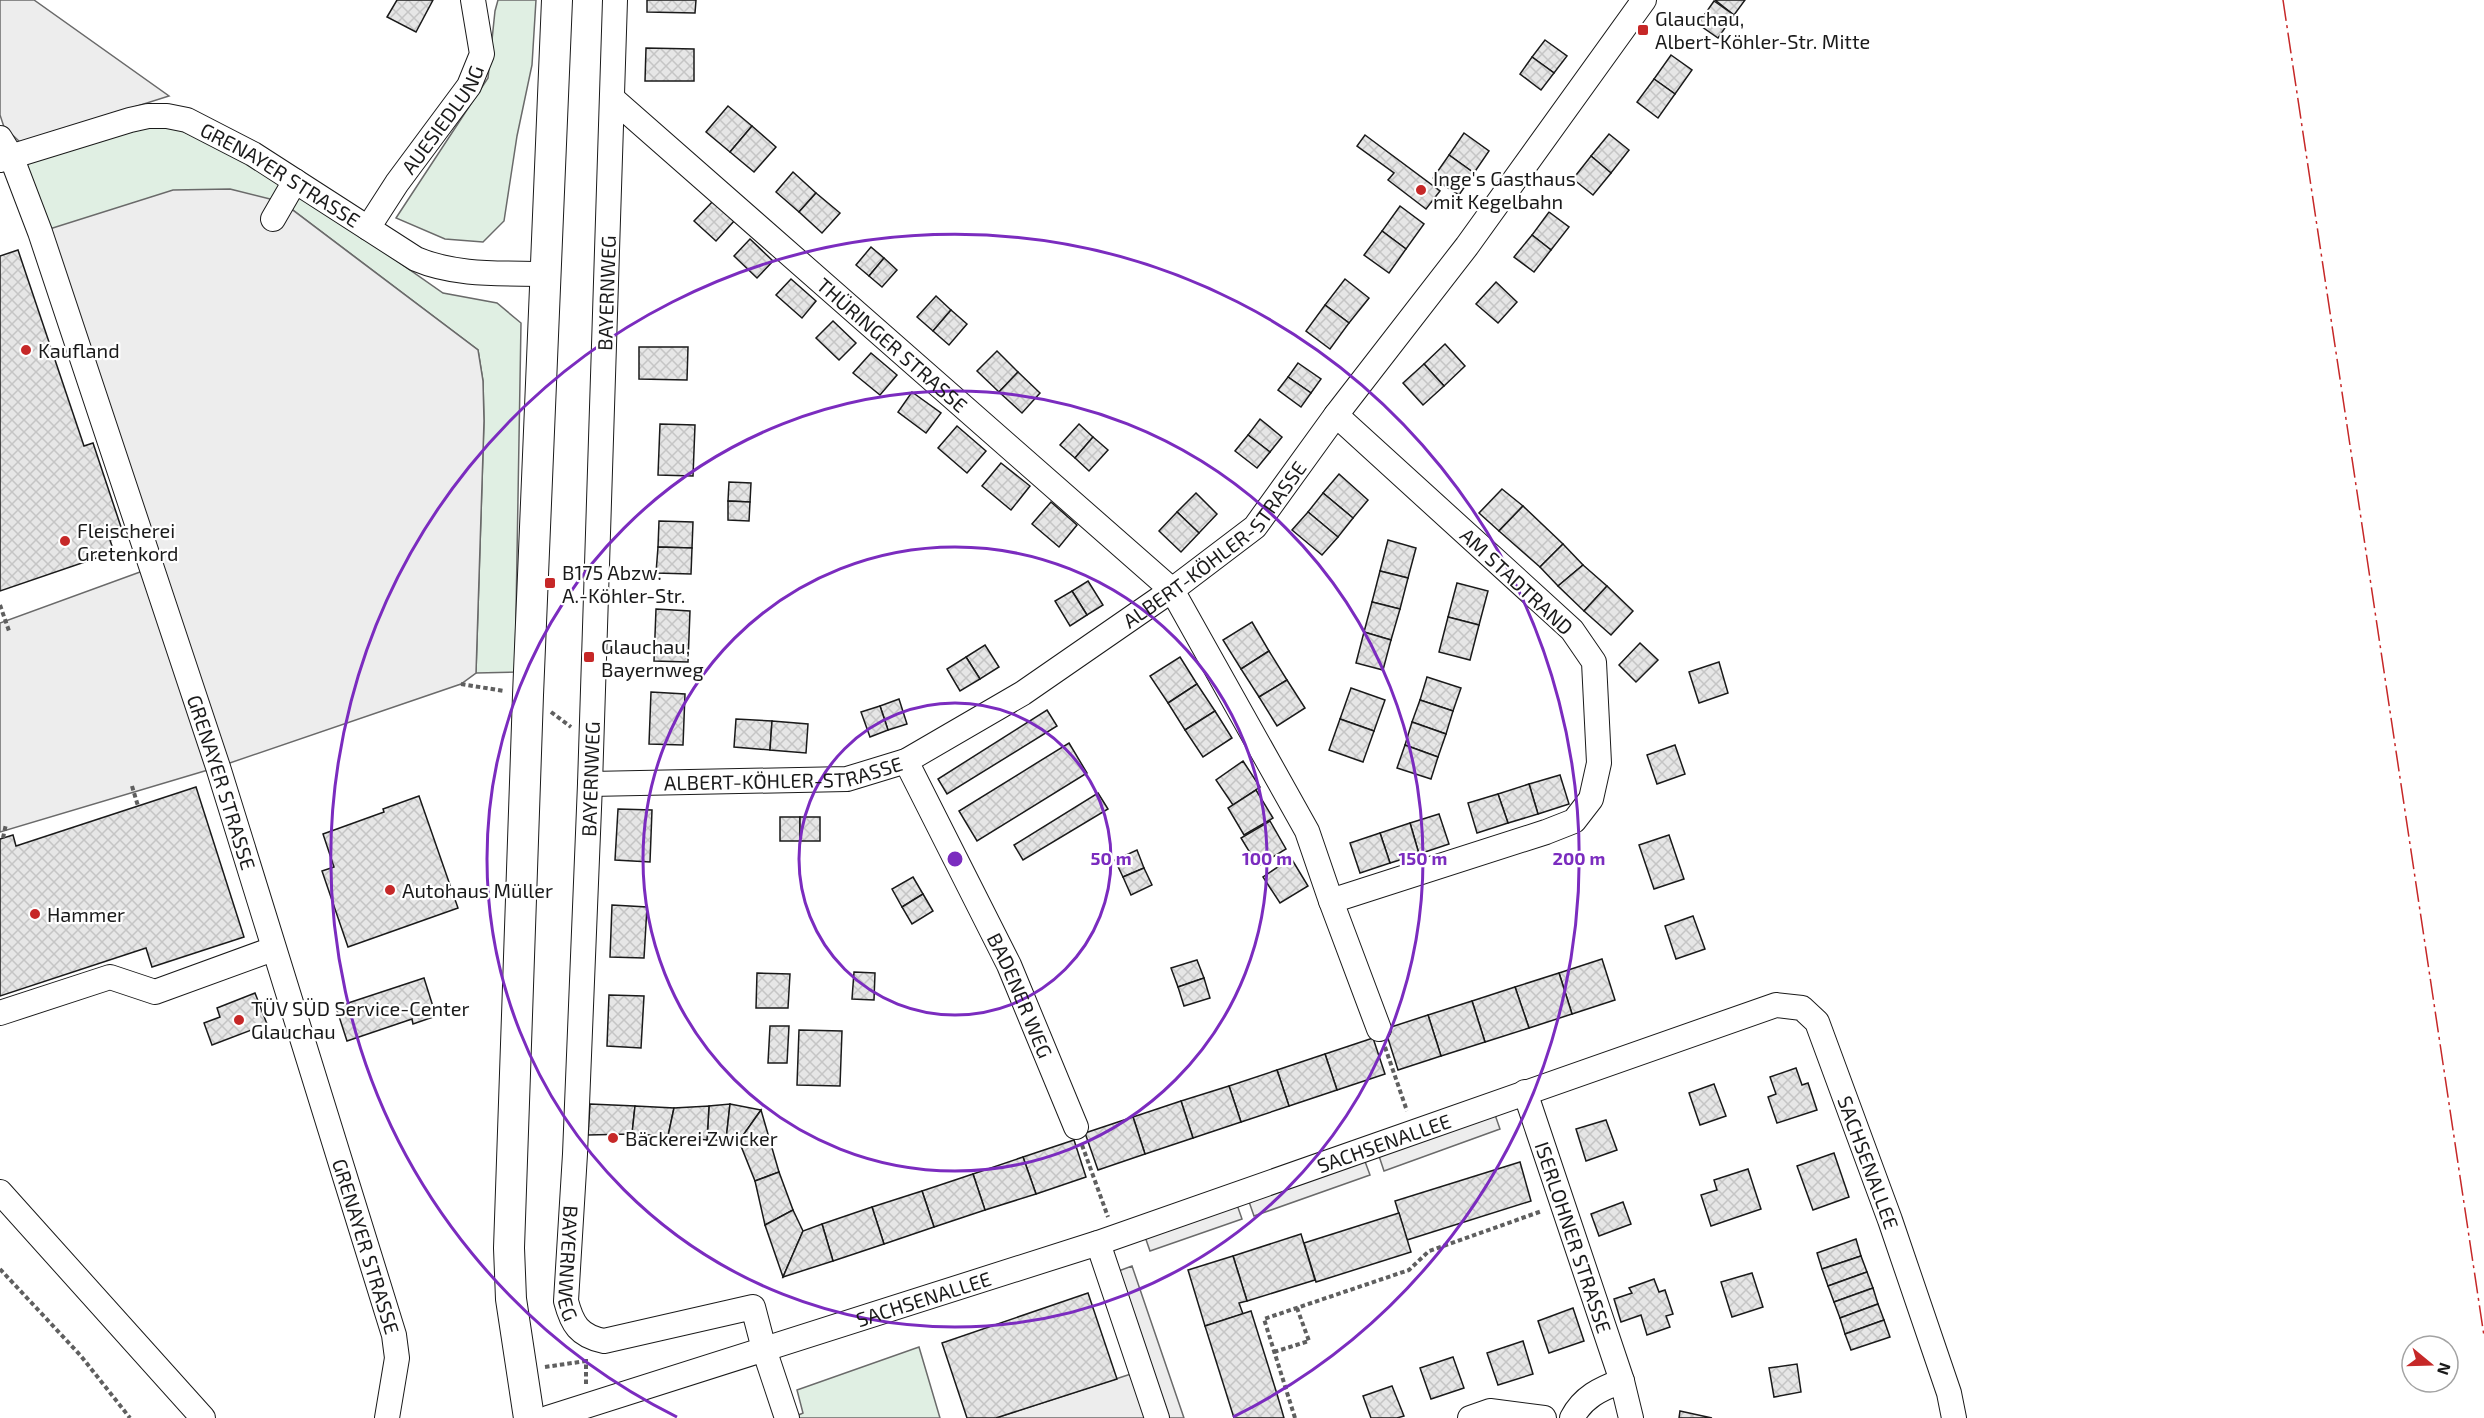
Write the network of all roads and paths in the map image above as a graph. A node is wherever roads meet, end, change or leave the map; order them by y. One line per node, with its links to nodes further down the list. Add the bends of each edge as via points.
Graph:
1 (472, 0): 9 (street, AUESIEDLUNG, via 482,54 469,86)
2 (557, 0): 10 (main road)
3 (615, 0): 5 (street, BAYERNWEG)
4 (1644, 0): 11 (street, ALBERT-KÖHLER-STRASSE, via 1467,246)
5 (613, 99): 12 (street, THÜRINGER STRASSE); 16 (street, BAYERNWEG)
6 (4, 151): 7 (street, GRENAYER STRASSE, via 148,116 167,116 195,124); 22 (street, GRENAYER STRASSE, via 40,232 88,374 218,767)
7 (295, 181): 8 (street); 9 (street, GRENAYER STRASSE)
8 (273, 219)
9 (368, 228): 10 (street, GRENAYER STRASSE, via 436,268)
10 (544, 274): 36 (main road, via 509,1248)
11 (1336, 415): 12 (street, ALBERT-KÖHLER-STRASSE, via 1255,526); 21 (street, AM STADTRAND, via 1572,630 1594,662 1599,763 1591,799 1574,821)
12 (1172, 590): 15 (street, ALBERT-KÖHLER-STRASSE, via 1023,693); 21 (street, via 1307,831)
13 (0, 604): 14 (path)
14 (9, 631)
15 (906, 762): 16 (street, ALBERT-KÖHLER-STRASSE, via 846,779); 26 (street, BADENER WEG, via 1009,965)
16 (590, 784): 33 (street, BAYERNWEG, via 566,1300)
17 (132, 786): 18 (path)
18 (138, 806)
19 (0, 828): 20 (path, via 6,825)
20 (3, 838)
21 (1331, 901): 24 (street)
22 (273, 949): 23 (street, via 155,992 110,977); 41 (street, GRENAYER STRASSE, via 394,1335 397,1358)
23 (0, 1013)
24 (1379, 1029): 27 (path)
25 (1525, 1092): 27 (street, SACHSENALLEE); 29 (street, ISERLOHNER STRASSE); 51 (street, SACHSENALLEE, via 1776,1005 1802,1008 1817,1022 1890,1220)
26 (1076, 1127): 30 (path)
27 (1415, 1132): 30 (street, SACHSENALLEE)
28 (0, 1192): 40 (street)
29 (1563, 1204): 32 (path, via 1429,1251 1409,1270); 37 (street, ISERLOHNER STRASSE)
30 (1107, 1240): 34 (street, SACHSENALLEE); 45 (street)
31 (0, 1269): 39 (path, via 81,1356)
32 (1298, 1308): 35 (path, via 1264,1319); 35 (path, via 1309,1341)
33 (587, 1349): 34 (street, BAYERNWEG, via 604,1341 753,1308); 36 (path); 38 (path, via 585,1381)
34 (764, 1349): 38 (street, SACHSENALLEE); 44 (street)
35 (1274, 1352): 46 (path)
36 (520, 1370): 42 (main road)
37 (1622, 1381): 49 (street, via 1599,1389 1579,1404); 50 (street, ISERLOHNER STRASSE)
38 (594, 1404): 43 (street, SACHSENALLEE)
39 (130, 1418)
40 (203, 1418)
41 (387, 1418)
42 (529, 1418)
43 (548, 1418)
44 (787, 1418)
45 (1157, 1418)
46 (1294, 1418)
47 (1470, 1418): 48 (street, via 1490,1411)
48 (1544, 1418)
49 (1572, 1418)
50 (1631, 1418)
51 (1954, 1418)

